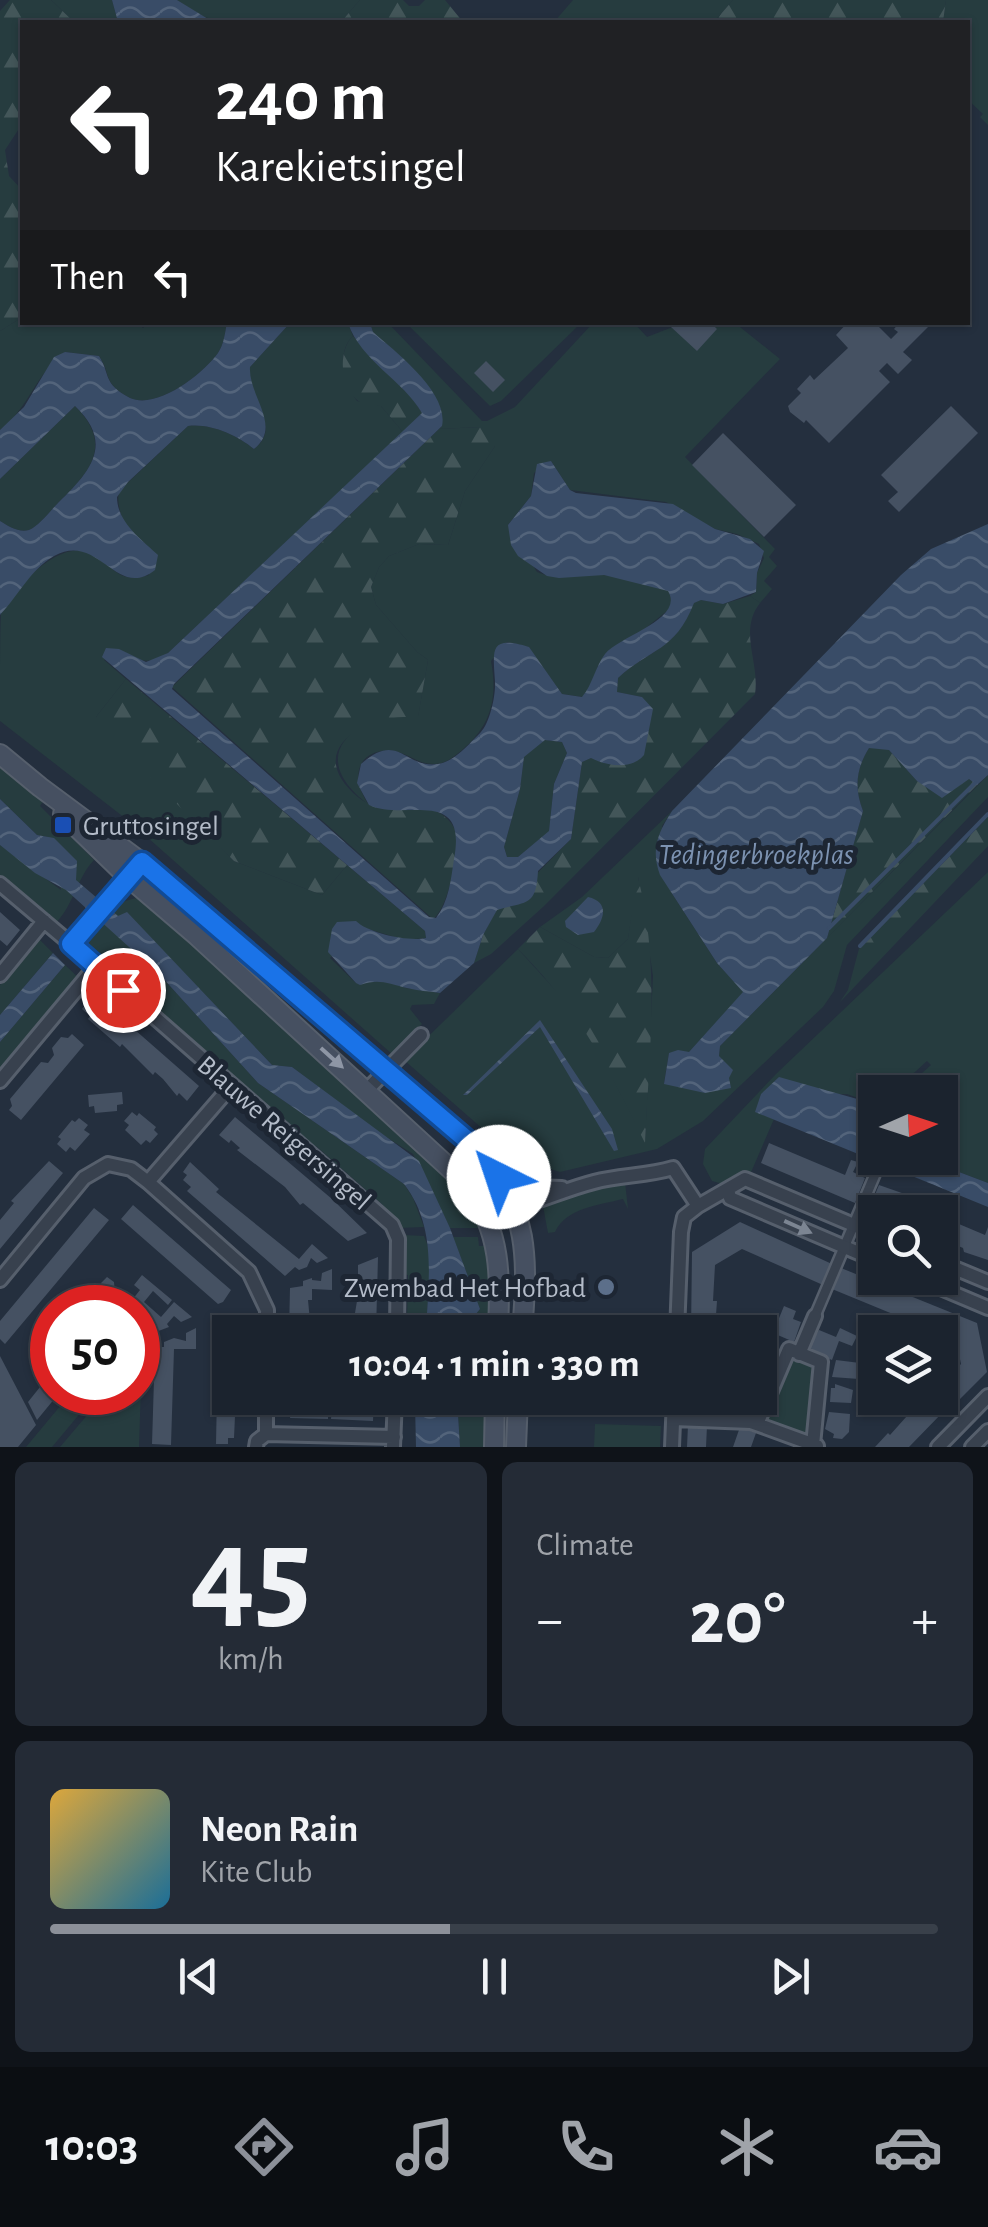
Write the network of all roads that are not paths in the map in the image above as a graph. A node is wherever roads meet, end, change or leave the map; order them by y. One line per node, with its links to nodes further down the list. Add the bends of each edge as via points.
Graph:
1 (0, 754): 2 (main road)
2 (40, 788): 3 (main road); 4 (main road)
3 (142, 862): 4 (street); 11 (main road)
4 (128, 877): 7 (street); 14 (main road, one-way to 14)
5 (0, 884): 6 (street)
6 (44, 921): 7 (street); 9 (street)
7 (71, 944): 8 (street)
8 (96, 966): 12 (street); 13 (street, Blauwe Reigersingel)
9 (0, 975)
10 (421, 1034): 11 (street)
11 (386, 1070): 14 (street); 18 (main road, via 479,1151)
12 (0, 1081)
13 (232, 1085): 16 (street); 31 (street, Blauwe Reigersingel, via 396,1232)
14 (367, 1090): 20 (main road, via 453,1168)
15 (874, 1175): 21 (street)
16 (148, 1182): 26 (street, via 131,1168 97,1167); 30 (street, via 249,1272)
17 (728, 1189): 19 (street); 21 (street, via 744,1179); 23 (street, one-way to 23, via 730,1198)
18 (512, 1202): 19 (street, via 673,1168); 20 (street); 33 (main road, via 524,1236)
19 (698, 1206): 34 (street, via 684,1217 681,1232)
20 (486, 1212): 32 (main road, via 496,1240)
21 (854, 1225): 22 (street); 23 (street)
22 (858, 1227)
23 (844, 1247): 24 (street); 35 (street)
24 (858, 1253)
25 (958, 1270): 27 (street)
26 (0, 1280)
27 (988, 1282)
28 (957, 1295): 29 (street)
29 (988, 1308)
30 (267, 1315)
31 (397, 1315)
32 (498, 1315)
33 (523, 1315)
34 (678, 1315)
35 (815, 1316): 36 (street)
36 (799, 1354): 43 (street, via 790,1350); 47 (street, via 821,1362)
37 (988, 1396): 52 (street)
38 (266, 1415): 45 (street)
39 (395, 1415): 46 (street)
40 (495, 1415): 49 (main road)
41 (517, 1415): 50 (main road)
42 (674, 1418): 43 (street); 51 (street)
43 (757, 1424): 47 (street)
44 (988, 1431): 53 (street)
45 (266, 1434): 46 (street); 48 (street)
46 (394, 1442)
47 (816, 1446)
48 (256, 1447)
49 (494, 1447)
50 (516, 1447)
51 (672, 1447)
52 (938, 1447)
53 (972, 1447)

